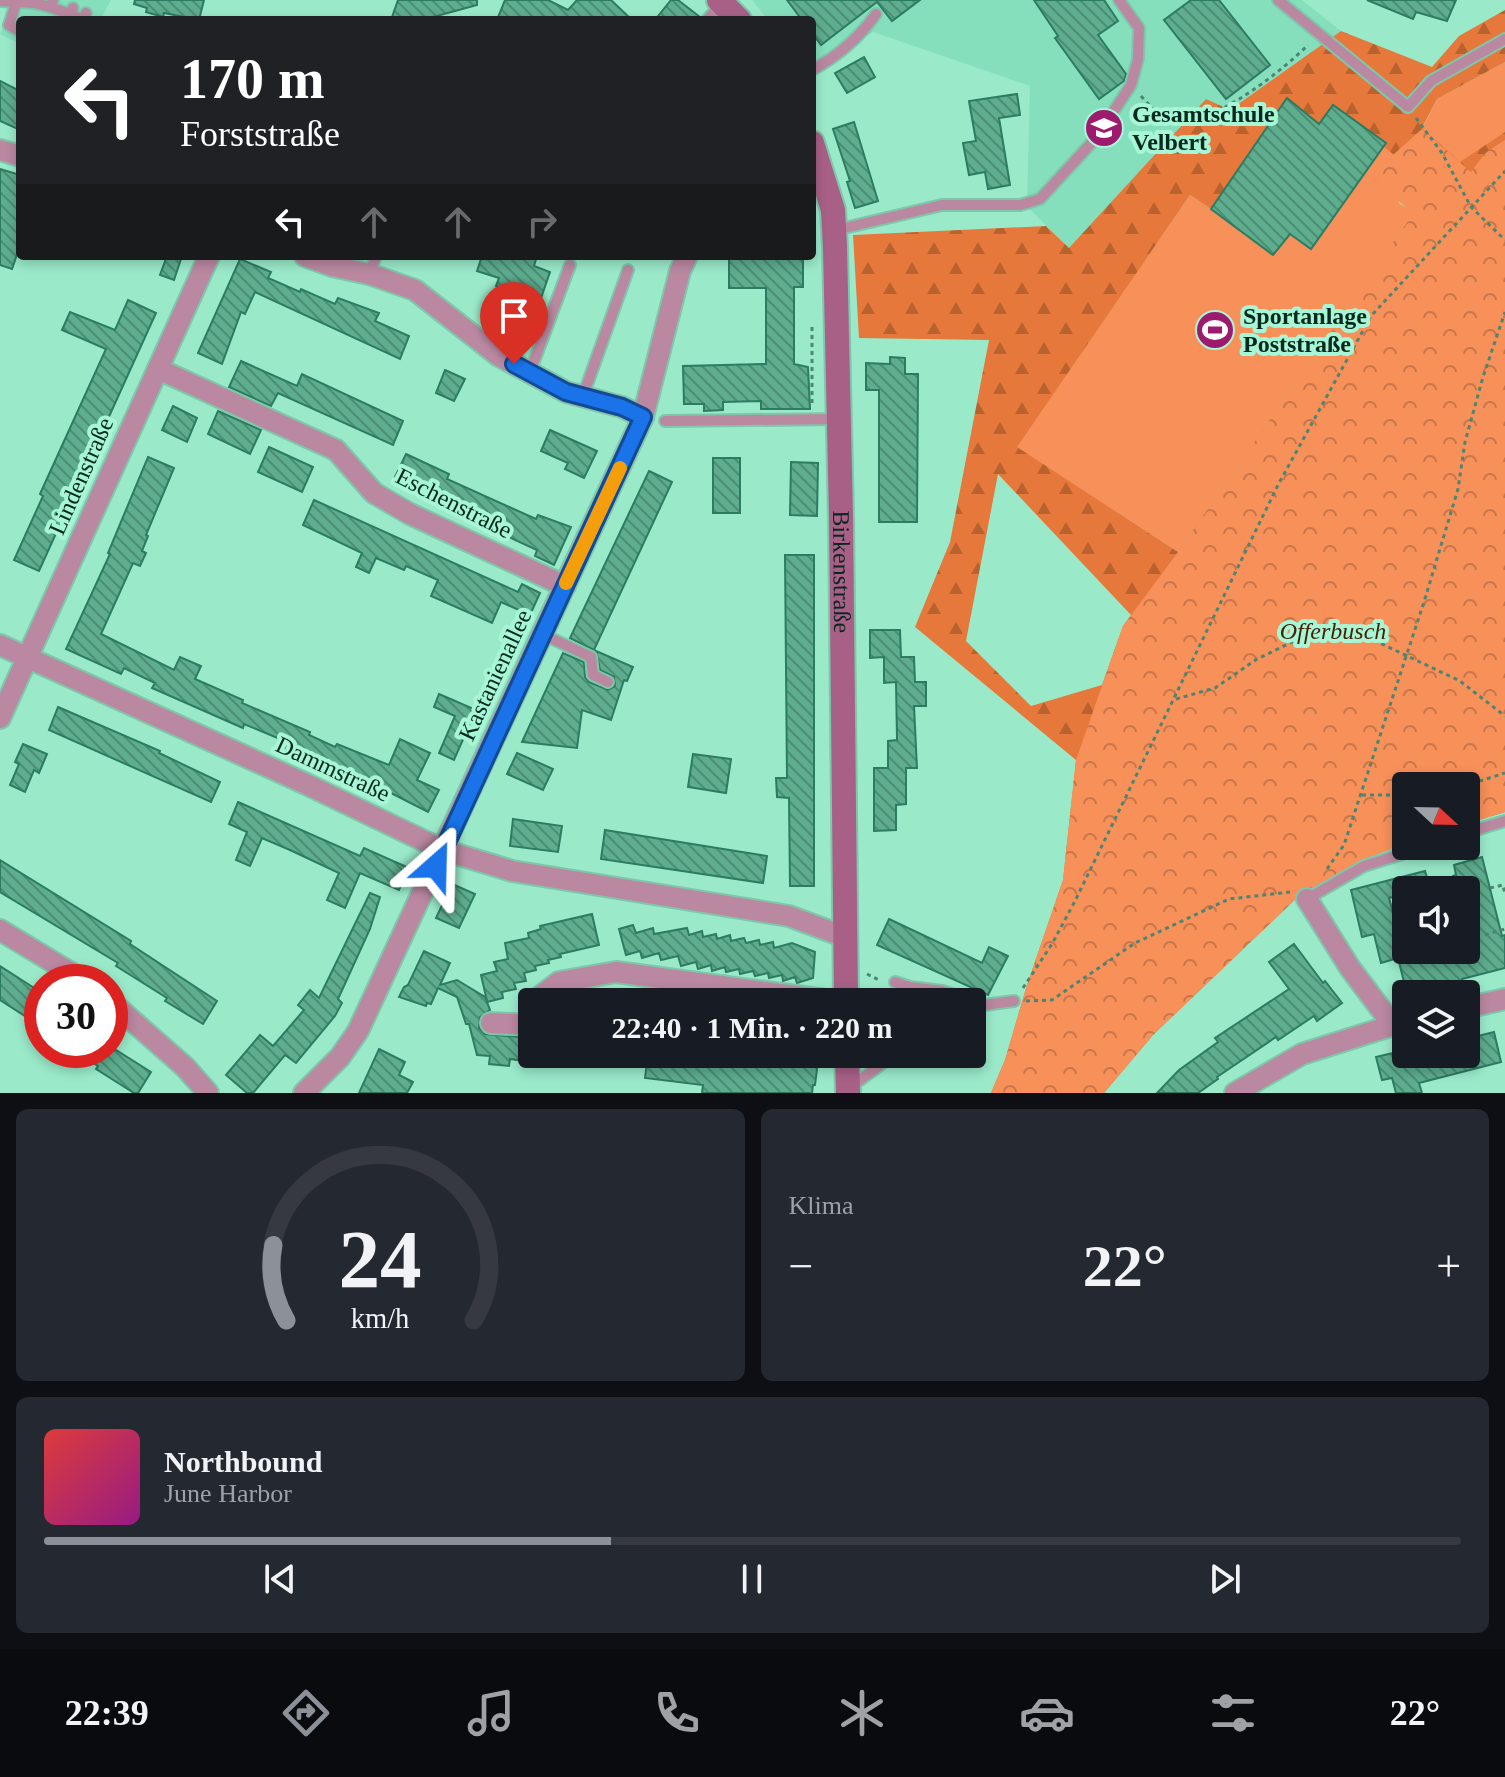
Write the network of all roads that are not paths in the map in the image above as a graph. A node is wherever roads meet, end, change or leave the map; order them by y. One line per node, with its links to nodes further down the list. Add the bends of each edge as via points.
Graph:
1 (1119, 0): 15 (lane, via 1139,28 1131,85 1096,138 1040,199 1020,205 942,205)
2 (1278, 0): 12 (lane, via 1408,107 1431,81)
3 (0, 1): 5 (lane)
4 (35, 2): 5 (lane); 6 (lane)
5 (16, 3): 11 (lane, via 9,25)
6 (51, 4): 9 (lane)
7 (86, 13): 10 (lane)
8 (876, 14): 13 (lane, via 842,52)
9 (78, 16)
10 (85, 16)
11 (16, 29)
12 (1505, 39)
13 (816, 68)
14 (819, 187): 15 (street, Birkenstraße, via 833,210)
15 (834, 230): 26 (street, Birkenstraße)
16 (207, 260): 22 (street, Lindenstraße)
17 (316, 260): 19 (street, via 332,266)
18 (685, 260): 25 (street, Kastanienallee)
19 (372, 265): 23 (street, via 415,290 499,356)
20 (570, 265): 23 (lane)
21 (628, 270): 24 (lane)
22 (158, 369): 28 (street, Eschenstraße, via 336,450 374,493); 31 (street, Lindenstraße)
23 (530, 372): 24 (street)
24 (583, 396): 25 (street)
25 (643, 417): 28 (street, Kastanienallee)
26 (839, 419): 27 (lane); 40 (street, Birkenstraße)
27 (665, 421)
28 (565, 586): 29 (street, Kastanienallee)
29 (542, 634): 32 (lane, via 591,657 593,675); 36 (street, Kastanienallee)
30 (0, 645): 31 (street, Dammstraße)
31 (27, 658): 33 (street, Lindenstraße); 36 (street, Dammstraße)
32 (608, 682)
33 (0, 718)
34 (1505, 821): 35 (lane)
35 (1480, 829)
36 (443, 850): 40 (street, Dammstraße, via 496,867 789,916); 62 (street, Kastanienallee, via 358,1031)
37 (1392, 857): 38 (lane, via 1364,866)
38 (1307, 899): 54 (street, via 1350,968)
39 (0, 930): 41 (street)
40 (845, 937): 47 (street, Birkenstraße)
41 (56, 964)
42 (895, 982): 48 (lane)
43 (722, 986): 44 (street, via 616,972 559,982); 45 (street); 46 (street)
44 (552, 988)
45 (717, 988)
46 (737, 988)
47 (843, 988)
48 (918, 988)
49 (1505, 999): 52 (street)
50 (1014, 1001): 51 (lane)
51 (986, 1005)
52 (1480, 1005)
53 (518, 1012): 56 (street, via 498,1024)
54 (1392, 1015)
55 (128, 1017): 61 (street)
56 (518, 1025)
57 (1392, 1025): 63 (street, via 1302,1054)
58 (847, 1068): 60 (street)
59 (877, 1068): 60 (lane)
60 (848, 1091)
61 (208, 1093)
62 (304, 1093)
63 (1235, 1093)

